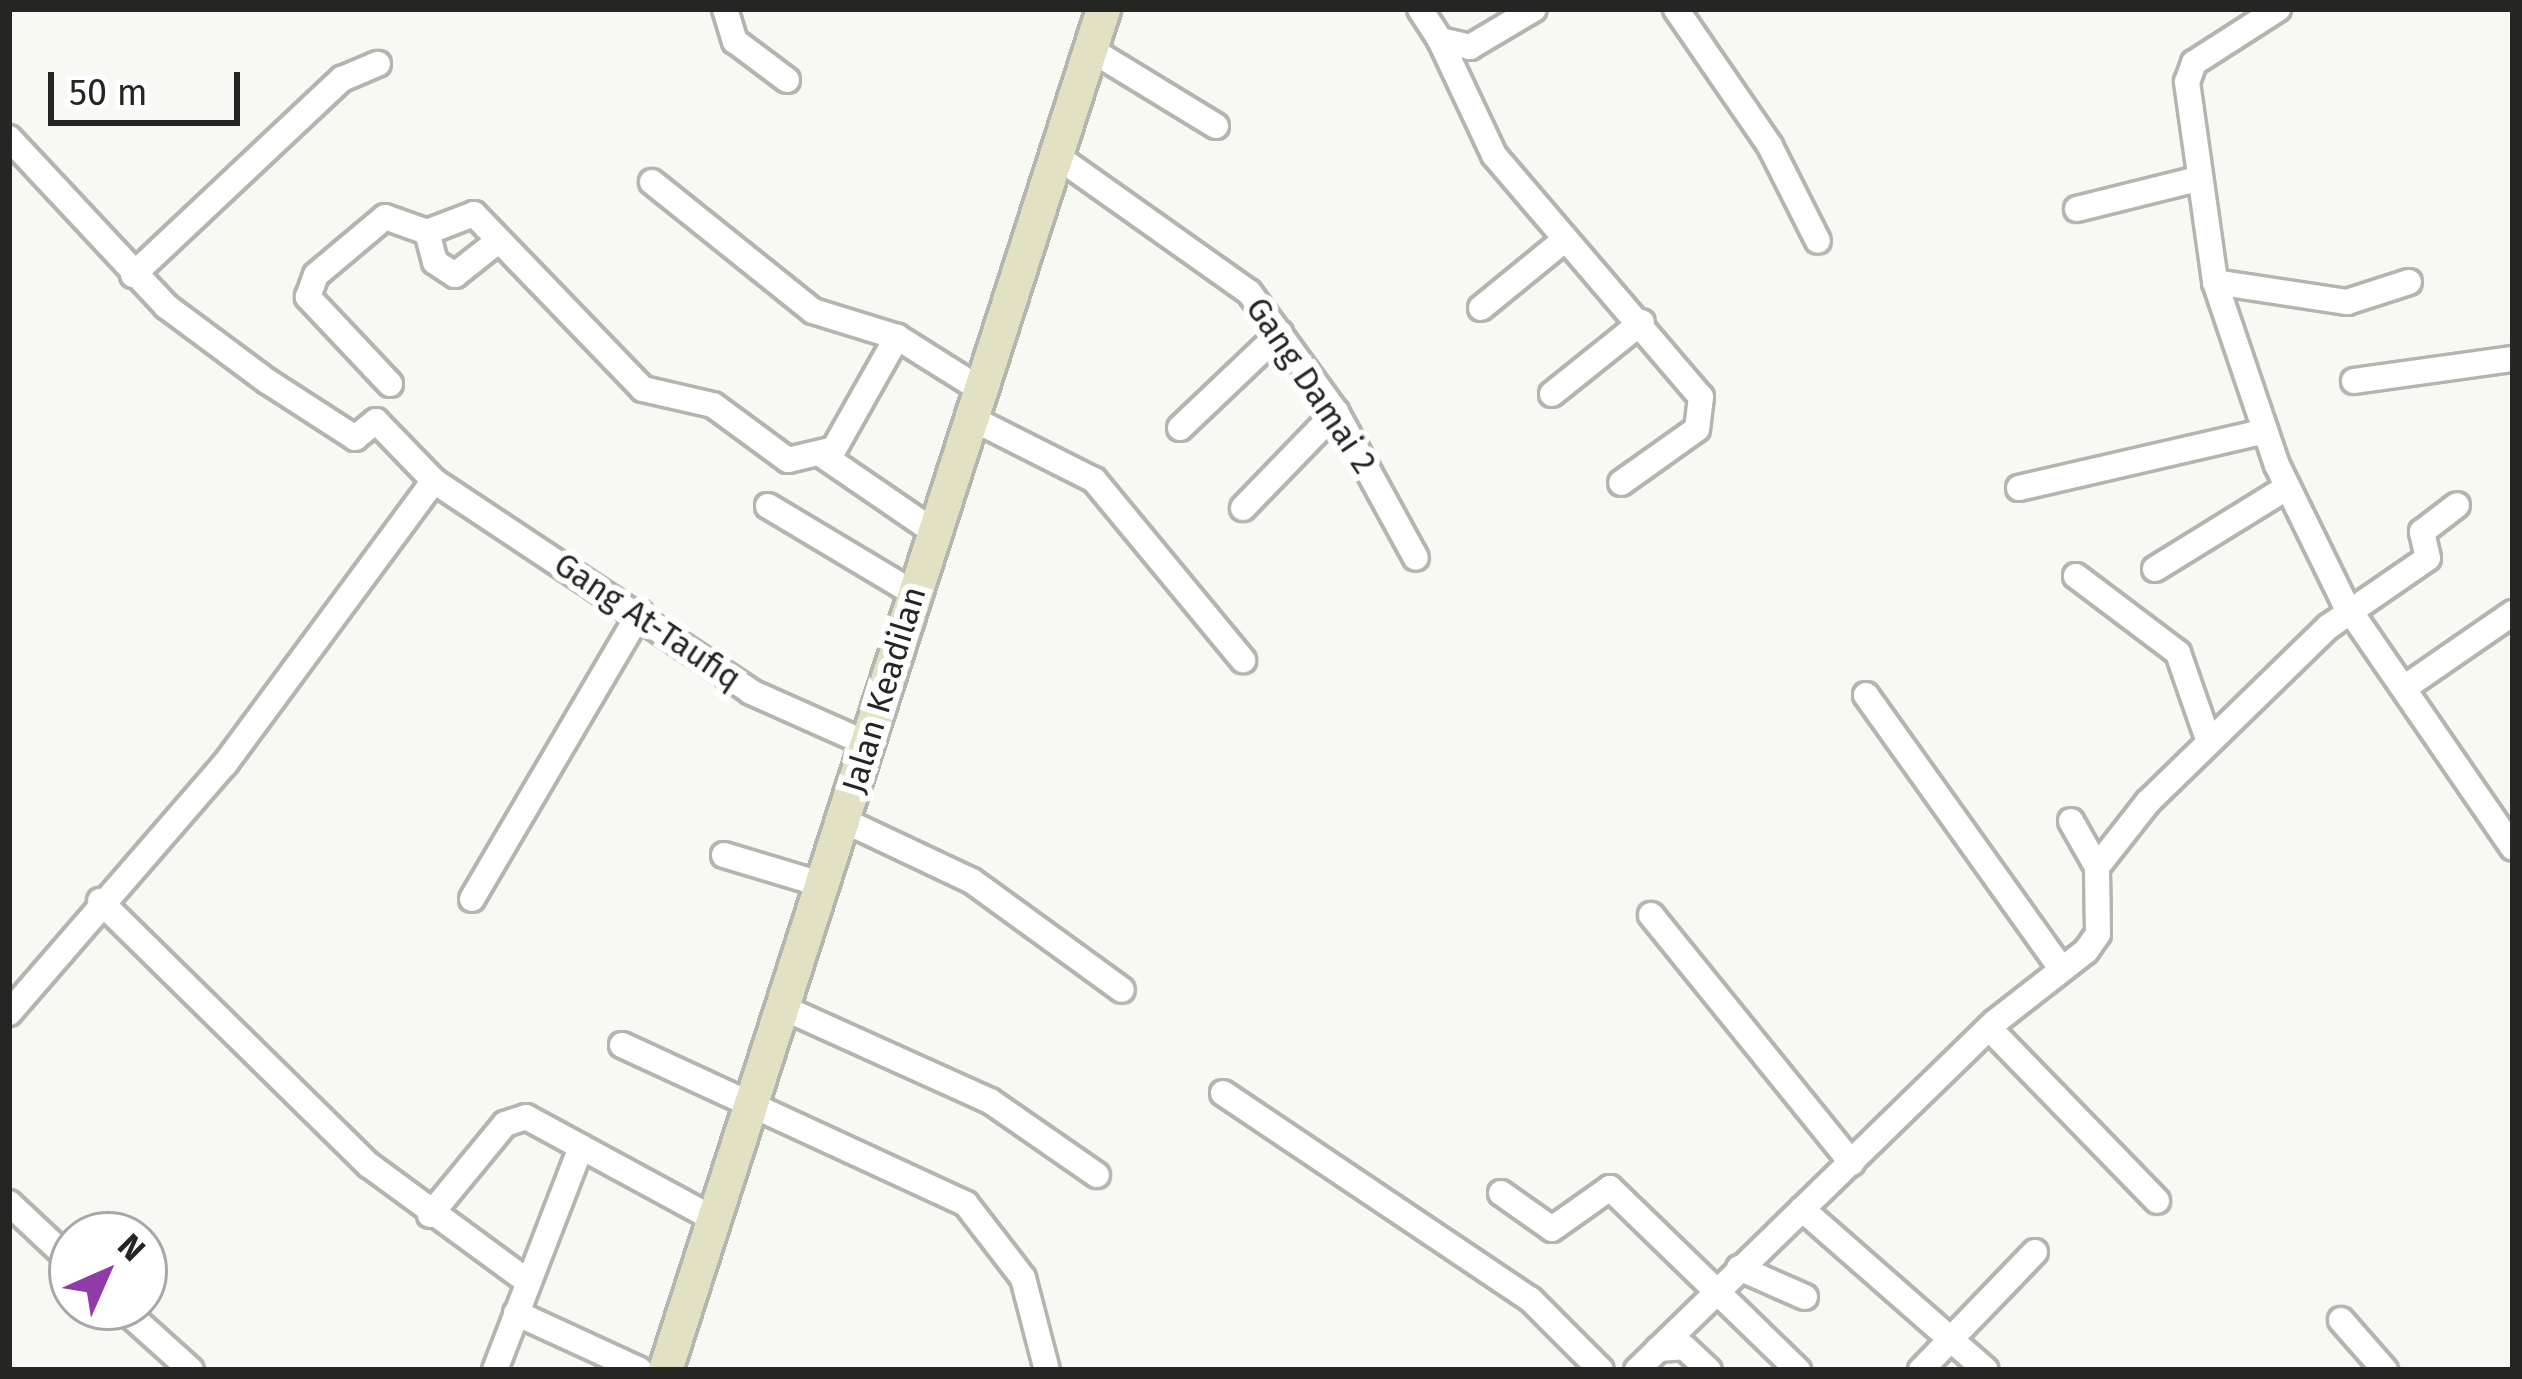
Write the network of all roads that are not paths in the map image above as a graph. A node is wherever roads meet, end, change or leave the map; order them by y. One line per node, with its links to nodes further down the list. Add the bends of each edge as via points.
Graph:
1 (725, 9): 10 (street, via 735,41)
2 (1102, 9): 8 (main road, Jalan Keadilan)
3 (1420, 9): 7 (street)
4 (1534, 9): 7 (street, via 1485,44)
5 (1676, 9): 20 (street, via 1770,146)
6 (2278, 9): 14 (street, via 2190,71)
7 (1440, 40): 19 (street, via 1494,155)
8 (1093, 51): 11 (street); 13 (main road, Jalan Keadilan)
9 (377, 64): 21 (street, via 342,79 262,166)
10 (787, 80)
11 (1216, 126)
12 (9, 138): 21 (street)
13 (1070, 162): 26 (street, Gang Damai 2, via 1222,265); 32 (main road, Jalan Keadilan)
14 (2193, 180): 16 (street); 22 (street)
15 (652, 182): 27 (street, via 813,311)
16 (2077, 208)
17 (427, 232): 18 (street, via 469,212); 18 (street, via 435,262 455,275); 30 (street, via 369,221 308,289)
18 (498, 241): 36 (street, via 644,389 713,405 777,458)
19 (1562, 242): 24 (street); 25 (street)
20 (1818, 242)
21 (133, 275): 37 (street, Gang At-Taufiq, via 355,438 376,421)
22 (2215, 282): 23 (street, via 2347,302); 35 (street)
23 (2409, 282)
24 (1481, 308)
25 (1642, 322): 31 (street); 38 (street, via 1694,378 1704,416)
26 (1280, 333): 33 (street, Gang Damai 2); 34 (street)
27 (897, 337): 32 (street); 36 (street)
28 (2513, 358): 29 (street)
29 (2354, 381)
30 (390, 383)
31 (1552, 394)
32 (975, 404): 44 (main road, Jalan Keadilan); 52 (street, via 1094,480)
33 (1336, 412): 43 (street); 45 (street, Gang Damai 2)
34 (1180, 428)
35 (2266, 431): 39 (street); 40 (street)
36 (830, 453): 44 (street)
37 (434, 481): 50 (street, Gang At-Taufiq); 64 (street, via 225,764)
38 (1621, 483)
39 (2288, 487): 46 (street); 49 (street)
40 (2019, 488)
41 (2457, 505): 49 (street, via 2422,532 2428,558)
42 (768, 506): 48 (street)
43 (1243, 508)
44 (935, 525): 48 (main road, Jalan Keadilan)
45 (1416, 558)
46 (2155, 569)
47 (2076, 576): 55 (street, via 2178,653)
48 (915, 594): 56 (main road, Jalan Keadilan)
49 (2351, 609): 53 (street); 55 (street)
50 (640, 613): 56 (street, Gang At-Taufiq, via 782,710); 63 (street)
51 (2513, 613): 53 (street)
52 (1243, 660)
53 (2407, 686): 59 (street)
54 (1866, 695): 66 (street)
55 (2208, 739): 61 (street)
56 (870, 745): 58 (main road, Jalan Keadilan)
57 (2071, 821): 61 (street)
58 (856, 825): 62 (main road, Jalan Keadilan); 67 (street, via 972,881)
59 (2513, 848)
60 (724, 855): 62 (street)
61 (2097, 867): 66 (street, via 2098,934)
62 (824, 885): 68 (main road, Jalan Keadilan)
63 (472, 899)
64 (100, 902): 69 (street); 81 (street)
65 (1651, 915): 75 (street)
66 (2061, 968): 70 (street)
67 (1122, 990)
68 (784, 1008): 73 (main road, Jalan Keadilan); 76 (street, via 990,1101)
69 (9, 1013)
70 (1989, 1028): 75 (street); 78 (street)
71 (622, 1045): 73 (street)
72 (1223, 1093): 99 (street, via 1530,1299)
73 (755, 1102): 82 (main road, Jalan Keadilan); 98 (street, via 966,1204 1023,1278)
74 (581, 1147): 81 (street, via 514,1119); 82 (street); 86 (street)
75 (1852, 1163): 80 (street)
76 (1096, 1175)
77 (1501, 1193): 87 (street, via 1552,1228 1610,1189)
78 (2157, 1201)
79 (9, 1203): 83 (street)
80 (1802, 1209): 85 (street); 92 (street)
81 (430, 1216): 86 (street)
82 (716, 1220): 97 (main road, Jalan Keadilan)
83 (48, 1240)
84 (2035, 1252): 92 (street)
85 (1739, 1268): 87 (street); 88 (street)
86 (528, 1282): 89 (street)
87 (1714, 1292): 93 (street); 102 (street)
88 (1805, 1297)
89 (516, 1313): 95 (street); 96 (street)
90 (2341, 1321): 105 (street)
91 (148, 1331): 94 (street)
92 (1950, 1339): 103 (street); 104 (street)
93 (1658, 1349): 100 (street); 101 (street, via 1684,1347)
94 (191, 1370)
95 (495, 1370)
96 (640, 1370)
97 (665, 1370)
98 (1047, 1370)
99 (1601, 1370)
100 (1637, 1370)
101 (1709, 1370)
102 (1798, 1370)
103 (1921, 1370)
104 (1986, 1370)
105 (2385, 1370)

